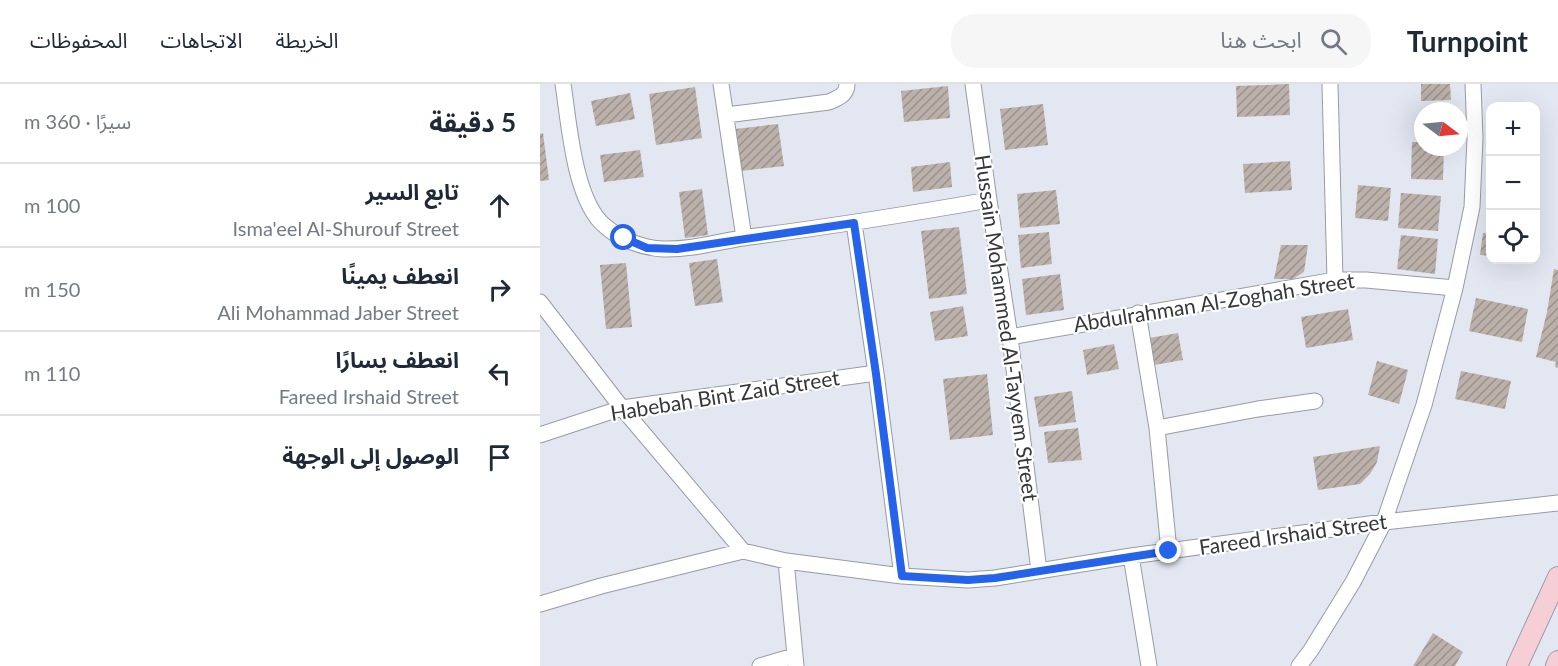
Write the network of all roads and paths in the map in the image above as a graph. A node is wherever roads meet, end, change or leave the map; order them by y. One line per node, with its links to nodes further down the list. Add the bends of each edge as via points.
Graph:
1 (563, 84): 10 (street, via 582,190 605,226 647,248 677,249)
2 (721, 84): 7 (street)
3 (847, 84): 7 (street, via 840,97 829,102)
4 (973, 84): 8 (street, Hussain Mohammed Al-Tayyem Street)
5 (1330, 84): 11 (street)
6 (1473, 84): 12 (street, via 1472,207)
7 (726, 115): 10 (street)
8 (988, 200): 9 (street); 15 (street, Hussain Mohammed Al-Tayyem Street)
9 (854, 223): 10 (street); 16 (street)
10 (744, 238)
11 (1335, 280): 12 (street, Abdulrahman Al-Zoghah Street); 14 (street, Abdulrahman Al-Zoghah Street)
12 (1455, 288): 22 (street, via 1424,405)
13 (540, 302): 18 (street)
14 (1138, 313): 15 (street, Abdulrahman Al-Zoghah Street); 19 (street)
15 (1010, 337): 27 (street, Hussain Mohammed Al-Tayyem Street)
16 (876, 374): 18 (street, Habebah Bint Zaid Street); 28 (street)
17 (1315, 401): 19 (street)
18 (622, 408): 20 (street, Habebah Bint Zaid Street); 23 (street)
19 (1157, 428): 24 (street)
20 (540, 435)
21 (1558, 503): 22 (street, Fareed Irshaid Street)
22 (1384, 522): 24 (street, Fareed Irshaid Street); 35 (street, via 1353,582)
23 (743, 551): 26 (street, Fareed Irshaid Street); 30 (street, Fareed Irshaid Street)
24 (1169, 551): 25 (street, Fareed Irshaid Street)
25 (1131, 556): 27 (street, Fareed Irshaid Street); 34 (street)
26 (786, 561): 28 (street, Fareed Irshaid Street); 31 (street)
27 (1039, 571): 28 (street, Fareed Irshaid Street, via 968,580)
28 (902, 576)
29 (1558, 578): 36 (main road)
30 (540, 604)
31 (795, 661): 33 (street)
32 (1558, 662): 37 (main road)
33 (760, 666)
34 (1149, 666)
35 (1299, 666)
36 (1517, 666)
37 (1556, 666)

